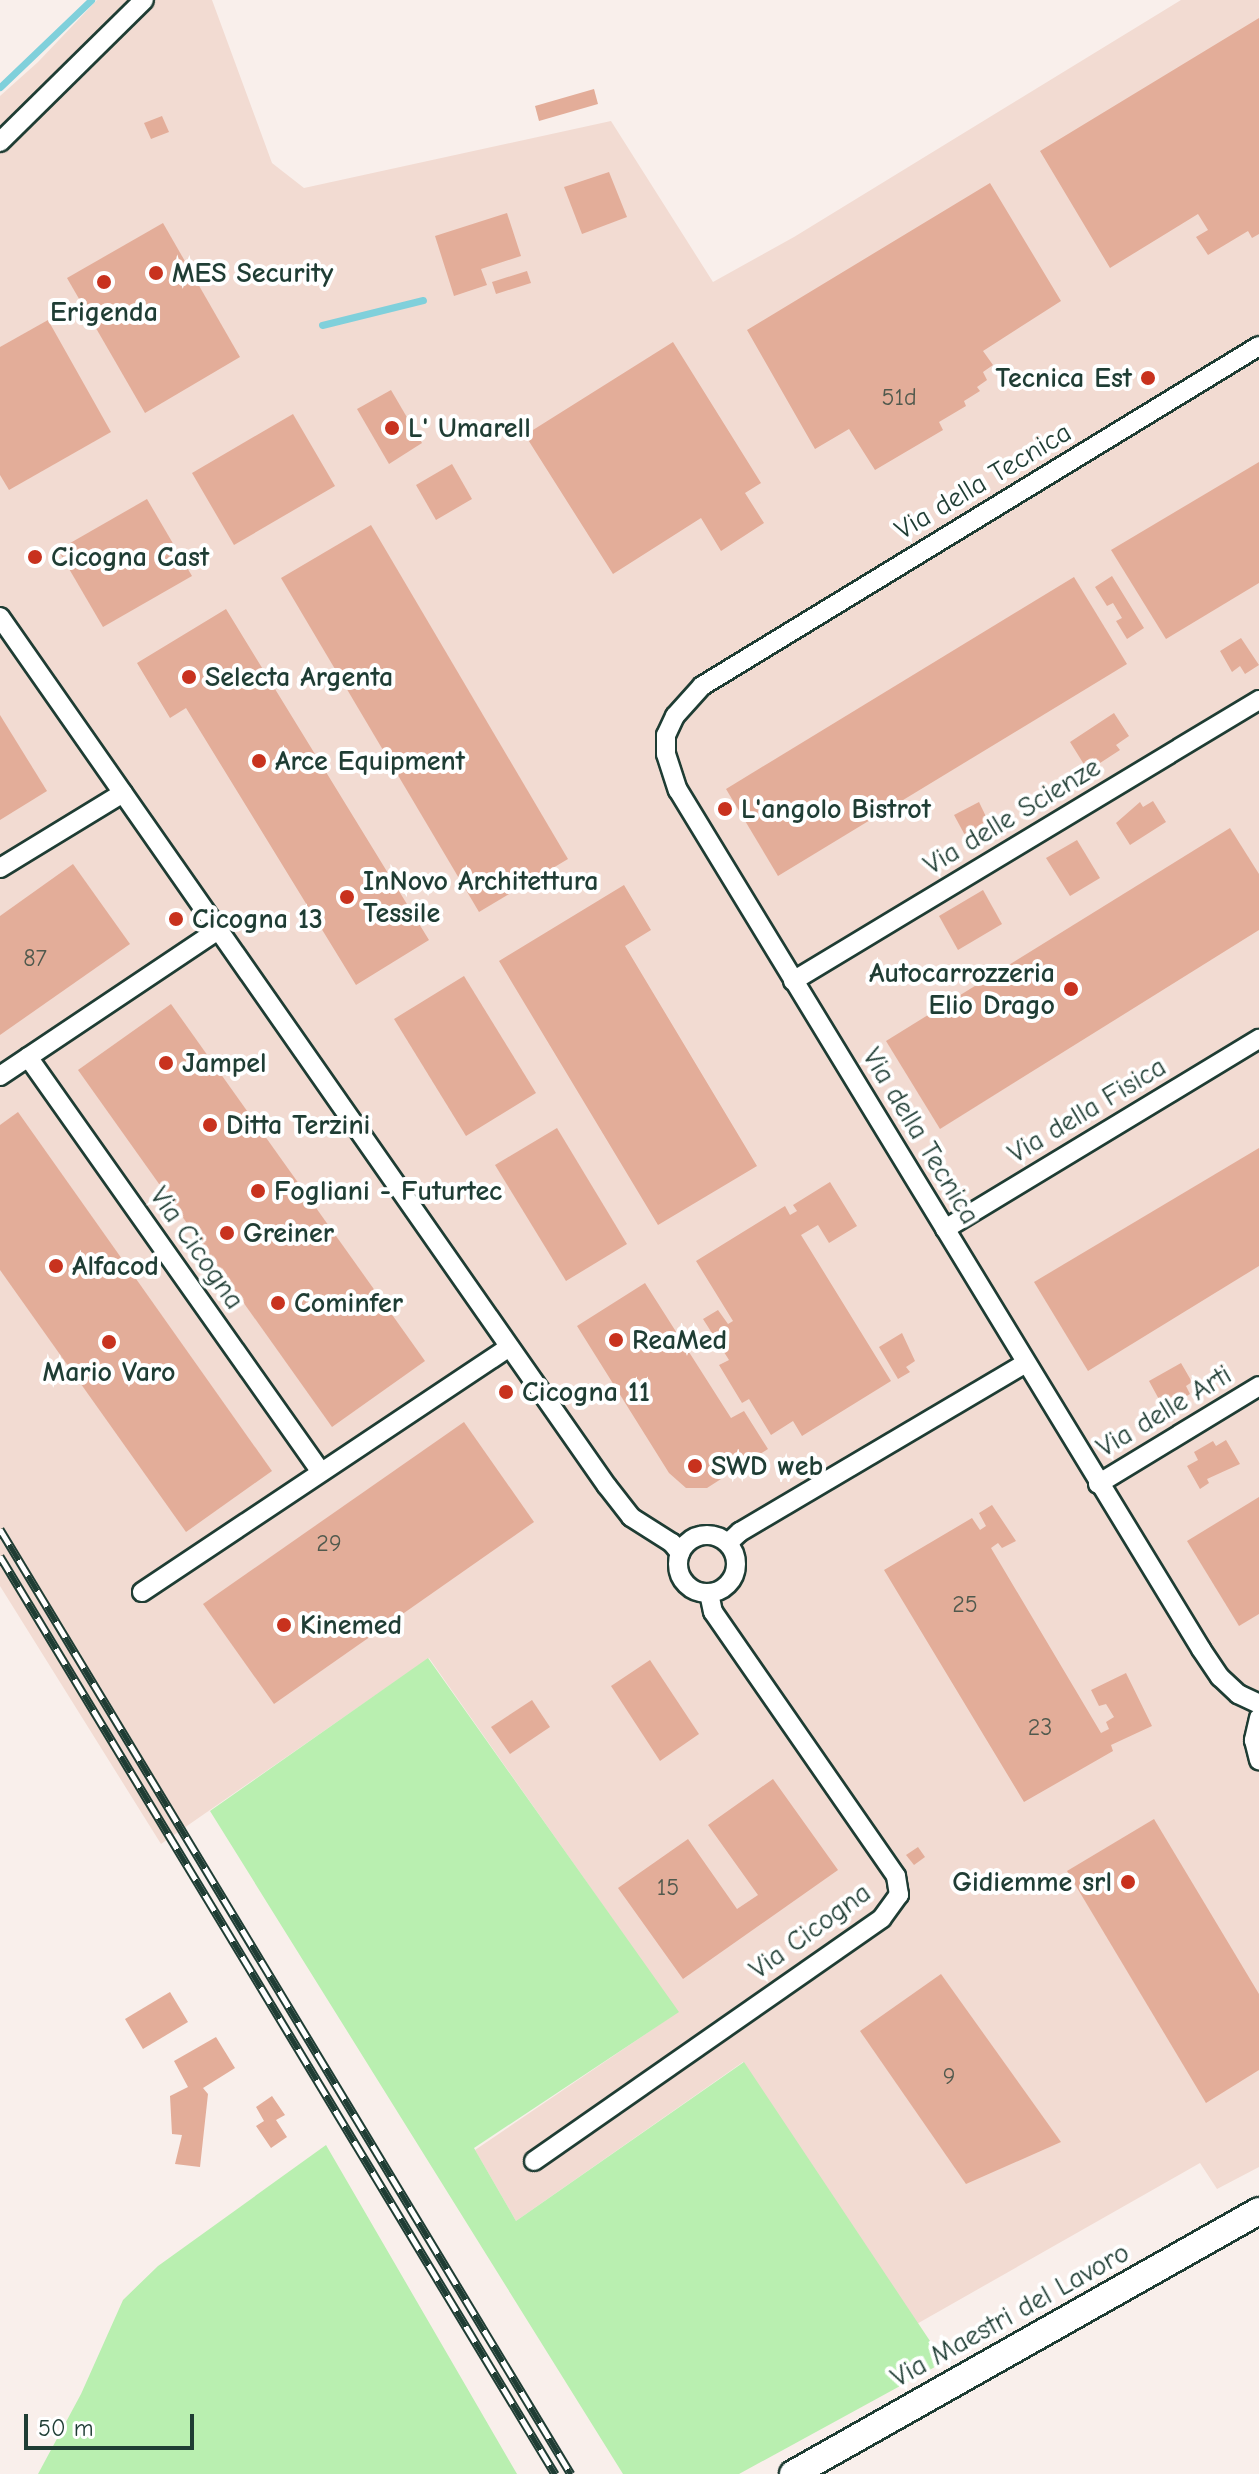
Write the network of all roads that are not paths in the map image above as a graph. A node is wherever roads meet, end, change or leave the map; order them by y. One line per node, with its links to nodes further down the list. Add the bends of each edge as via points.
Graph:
1 (144, 0): 2 (street)
2 (0, 142)
3 (1259, 346): 9 (street, Via della Tecnica, via 702,686 675,716 666,735 666,754 678,790)
4 (0, 617): 6 (street)
5 (1259, 700): 9 (street, Via delle Scienze)
6 (123, 793): 7 (street); 8 (street)
7 (0, 868)
8 (218, 930): 11 (street); 14 (street)
9 (793, 981): 13 (street, Via della Tecnica)
10 (1259, 1039): 13 (street, Via della Fisica)
11 (28, 1057): 12 (street); 17 (street, Via Cicogna)
12 (0, 1076)
13 (945, 1229): 15 (street, Via della Tecnica)
14 (509, 1347): 17 (street); 20 (street, via 631,1517)
15 (1026, 1363): 18 (street, Via della Tecnica); 19 (street)
16 (1259, 1386): 18 (street, Via delle Arti)
17 (321, 1472): 21 (street)
18 (1098, 1484): 23 (street, Via della Tecnica, via 1220,1677)
19 (728, 1543): 20 (street, via 702,1535); 22 (street, via 736,1570 726,1586)
20 (680, 1553): 22 (street, Via Cicogna, via 683,1581)
21 (142, 1592)
22 (709, 1593): 26 (street, Via Cicogna, via 713,1612 896,1876 899,1895 882,1918)
23 (1259, 1704)
24 (1259, 1718): 25 (street, via 1254,1740)
25 (1259, 1760)
26 (534, 2161)
27 (1259, 2211): 28 (street, Via Maestri del Lavoro)
28 (793, 2474)

